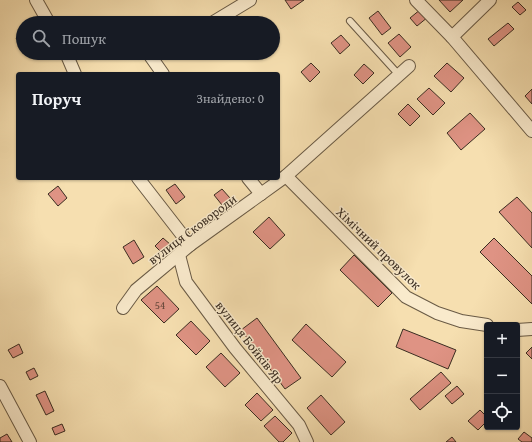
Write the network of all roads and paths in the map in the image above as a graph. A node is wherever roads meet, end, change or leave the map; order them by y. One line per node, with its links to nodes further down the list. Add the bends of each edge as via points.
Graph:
1 (36, 0): 5 (street)
2 (250, 0): 6 (street)
3 (416, 0): 8 (street)
4 (490, 0): 8 (street)
5 (45, 16)
6 (224, 16)
7 (350, 21): 14 (lane)
8 (452, 37): 15 (street)
9 (69, 60): 12 (street)
10 (153, 60): 13 (street)
11 (408, 66): 14 (street, вулиця Сковороди)
12 (74, 72)
13 (162, 72)
14 (399, 75): 16 (street, вулиця Сковороди)
15 (532, 130)
16 (286, 176): 19 (street, вулиця Сковороди); 23 (street, Хімічний провулок, via 406,296 437,313 461,321)
17 (140, 180): 20 (street)
18 (250, 180): 19 (street)
19 (261, 194): 20 (street, вулиця Сковороди)
20 (190, 245): 21 (street, вулиця Сковороди)
21 (179, 255): 22 (street, вулиця Сковороди, via 136,290); 28 (street, вулиця Бойків Яр, via 186,282 235,348 299,425)
22 (124, 308)
23 (484, 325)
24 (532, 329): 25 (street)
25 (520, 330)
26 (0, 386): 27 (street)
27 (30, 442)
28 (307, 442)

